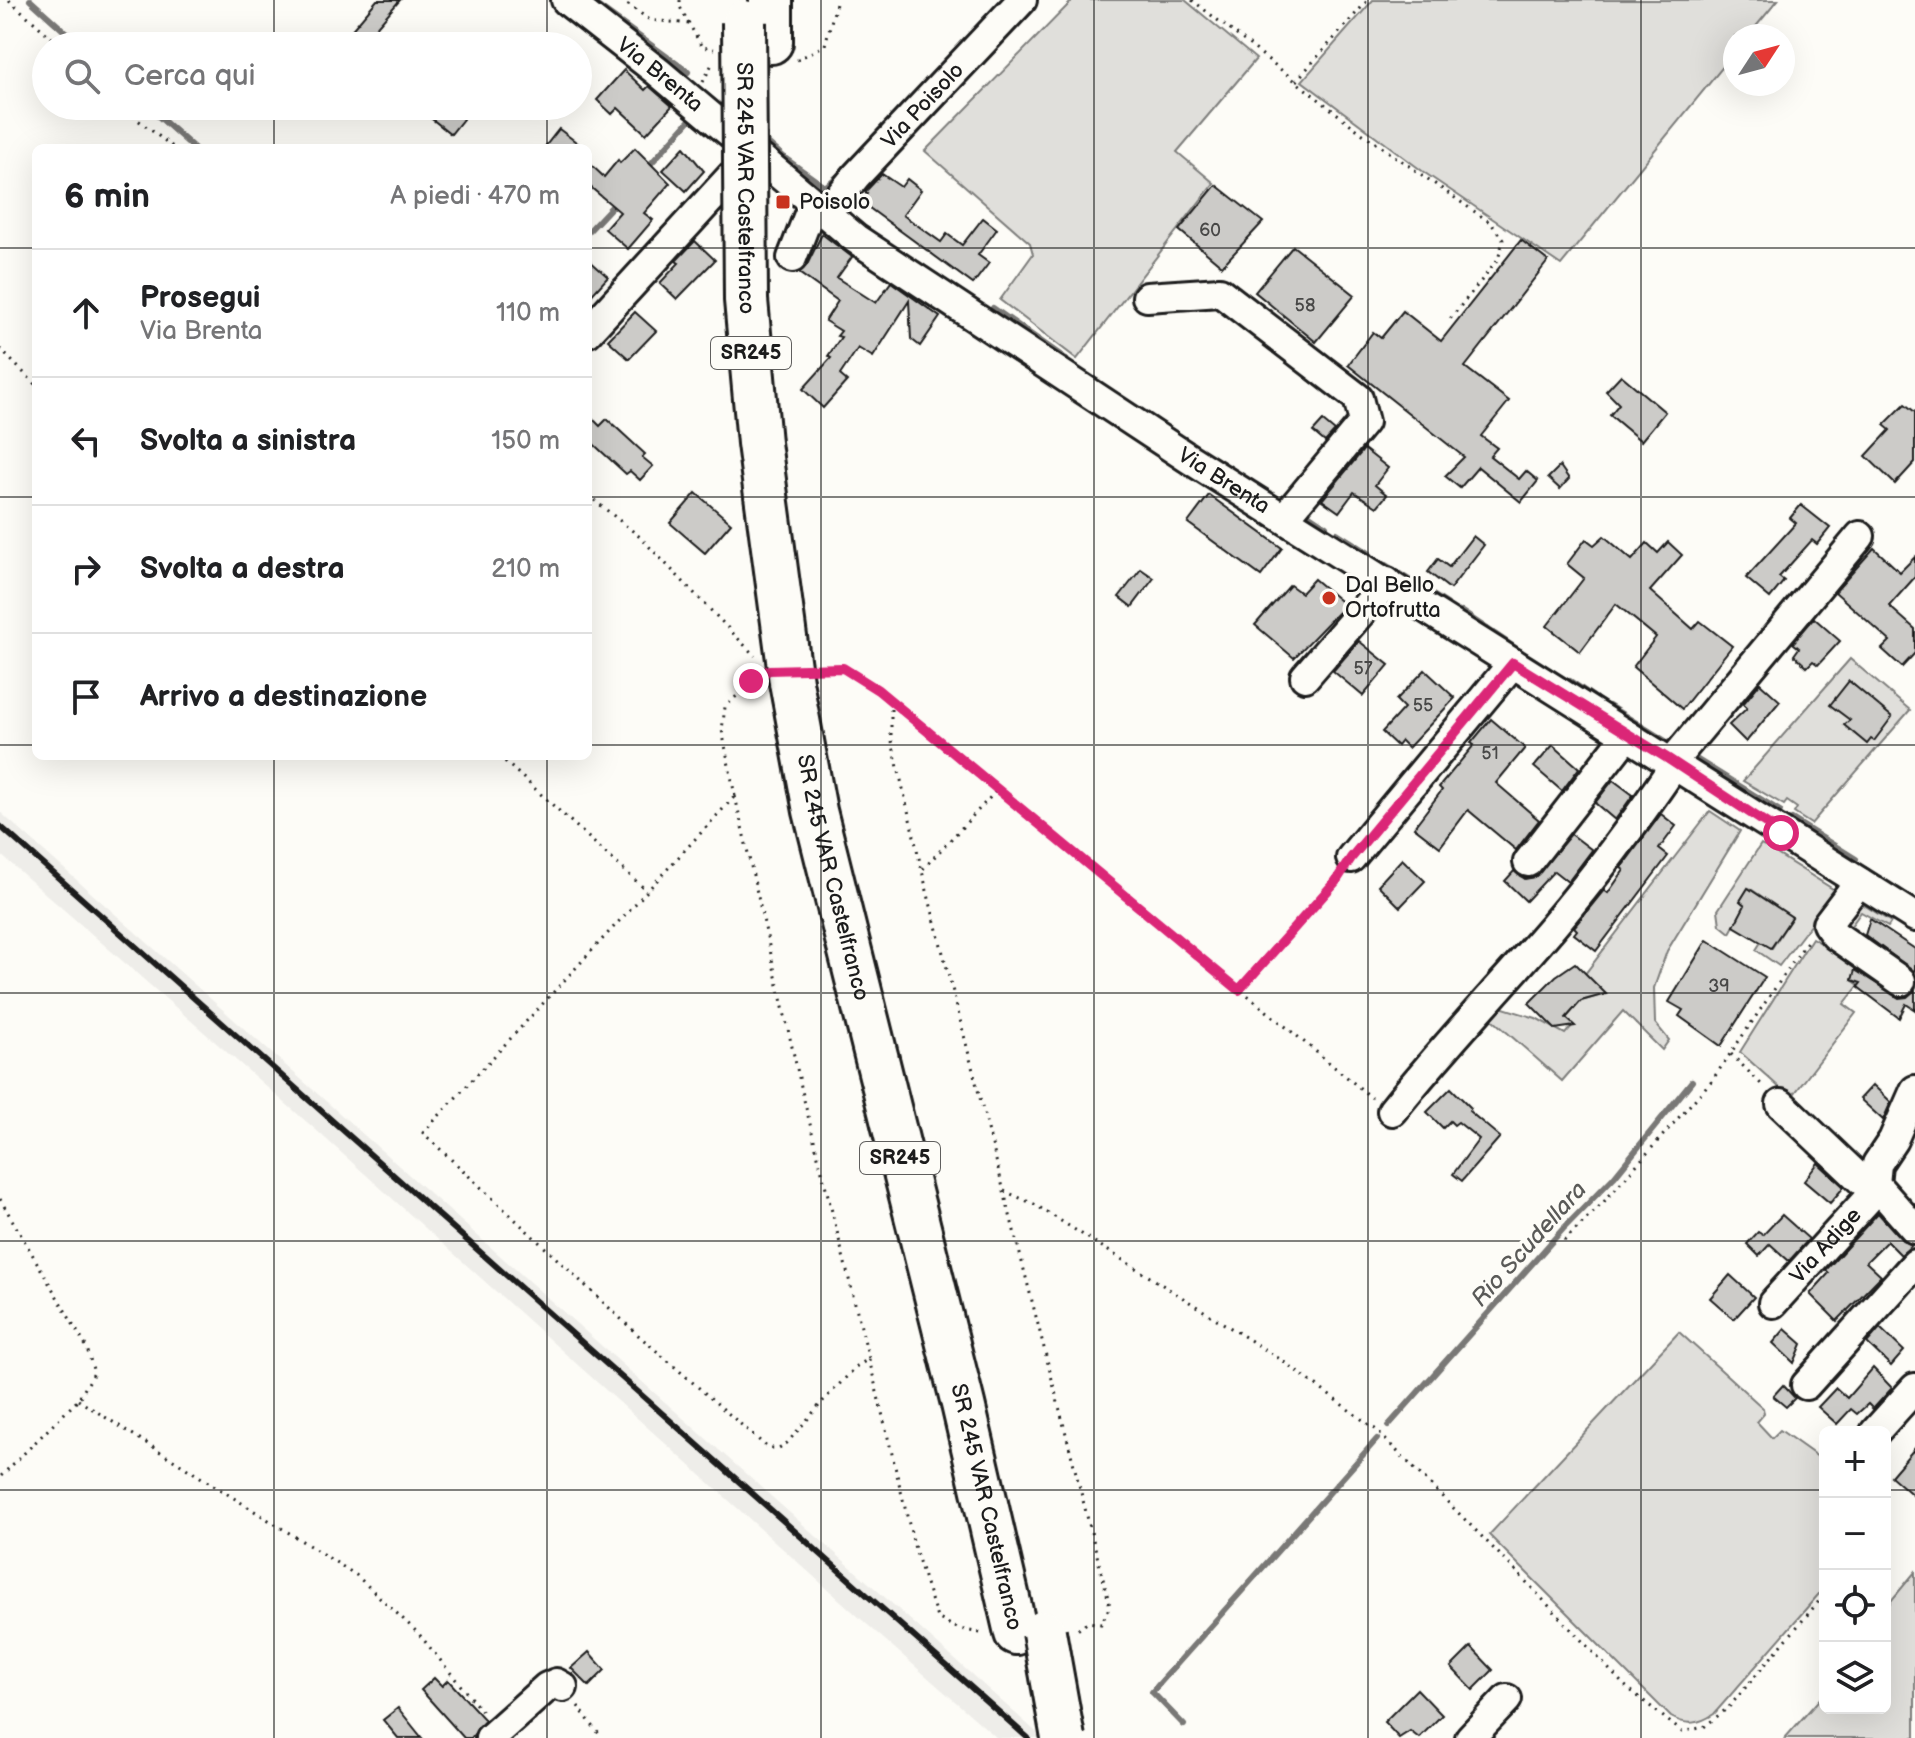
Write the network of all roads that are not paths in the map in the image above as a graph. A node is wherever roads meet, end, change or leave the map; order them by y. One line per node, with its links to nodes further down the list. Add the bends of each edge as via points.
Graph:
1 (566, 0): 4 (street, Via Brenta)
2 (1022, 0): 5 (street, Via Poisolo)
3 (750, 23): 31 (highway, SR 245 VAR Castelfranco / SR245, bridge, via 746,300 789,676 819,826 963,1404)
4 (752, 153): 5 (street, Via Brenta); 8 (street)
5 (819, 209): 6 (street, Via Poisolo); 9 (street, Via Brenta, via 1047,367)
6 (792, 258)
7 (1147, 297): 9 (street, via 1220,292 1358,398 1364,422)
8 (592, 328)
9 (1285, 517): 11 (street, Via Brenta)
10 (1860, 536): 15 (street)
11 (1387, 582): 12 (street, Via Brenta); 13 (street)
12 (1517, 665): 14 (street, Via Brenta); 16 (street)
13 (1305, 677)
14 (1627, 735): 15 (street, Via Brenta); 17 (street)
15 (1674, 763): 18 (street, Via Brenta); 23 (street, via 1646,809 1553,926)
16 (1351, 858)
17 (1528, 862)
18 (1859, 882): 19 (street, Via Brenta); 20 (street, via 1827,924)
19 (1915, 917)
20 (1901, 981)
21 (1915, 1090): 24 (street, Via Adige, via 1877,1164)
22 (1781, 1104): 24 (street, Via Adige, via 1862,1181)
23 (1392, 1111)
24 (1875, 1184): 25 (street, Via Adige); 27 (street, Via Adige, via 1867,1200)
25 (1915, 1229)
26 (1915, 1264): 28 (street)
27 (1773, 1303)
28 (1806, 1385)
29 (1915, 1388): 30 (street)
30 (1880, 1426)
31 (1030, 1634): 35 (highway, SR 245 VAR Castelfranco / SR245); 36 (highway, SR 245 VAR Castelfranco / SR245, bridge)
32 (563, 1687): 34 (street, via 547,1687)
33 (1507, 1699): 37 (street)
34 (494, 1735)
35 (1037, 1738)
36 (1063, 1738)
37 (1470, 1738)

